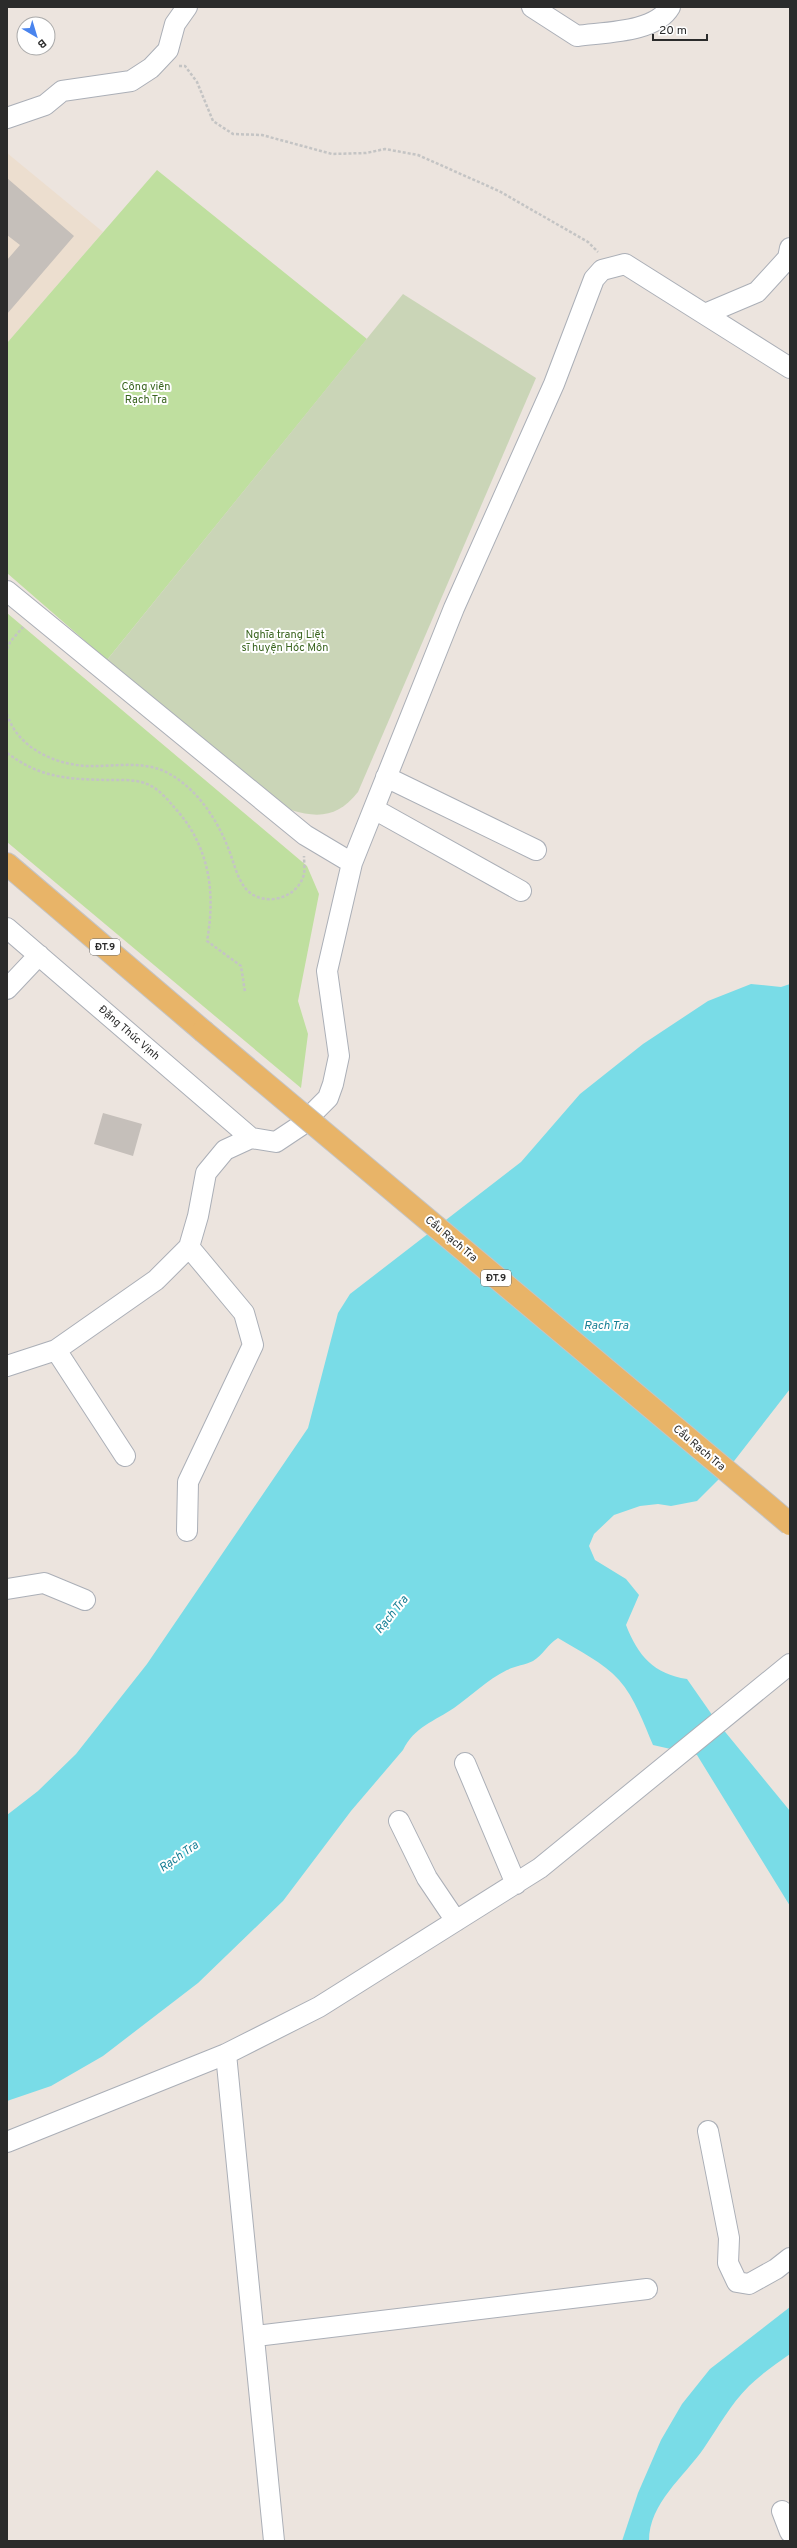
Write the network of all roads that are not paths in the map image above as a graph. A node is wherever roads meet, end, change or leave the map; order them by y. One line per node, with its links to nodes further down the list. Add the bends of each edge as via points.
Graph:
1 (187, 7): 4 (street, via 175,24 168,50 151,68 131,81 62,91 45,105)
2 (532, 7): 3 (street, via 576,36 645,26 664,16)
3 (670, 7)
4 (7, 118)
5 (790, 248): 6 (street, via 788,258 757,292)
6 (705, 314): 7 (street); 9 (street, via 625,264 602,270 594,279 554,384 454,608)
7 (790, 368)
8 (7, 591): 12 (street, via 305,835)
9 (386, 777): 10 (street); 11 (street)
10 (374, 809): 12 (street); 14 (street)
11 (536, 850)
12 (352, 863): 18 (street, via 327,971 339,1056 328,1098 300,1126 276,1142)
13 (7, 864): 23 (main road, Cầu Rạch Tra / ĐT.9, bridge)
14 (521, 891)
15 (7, 928): 16 (street, Đặng Thúc Vịnh)
16 (39, 956): 17 (street); 18 (street, Đặng Thúc Vịnh)
17 (7, 989)
18 (252, 1138): 19 (street, via 225,1150 206,1173)
19 (189, 1247): 20 (street, via 156,1280); 24 (street, via 244,1313 253,1345 188,1482)
20 (56, 1350): 21 (street); 22 (street)
21 (7, 1366)
22 (125, 1456)
23 (790, 1524)
24 (187, 1531)
25 (7, 1590): 26 (street, via 44,1583)
26 (85, 1600)
27 (790, 1664): 30 (street, via 660,1768 564,1850)
28 (465, 1764): 30 (street)
29 (399, 1821): 31 (street, via 427,1878)
30 (516, 1884): 31 (street)
31 (456, 1921): 32 (street, via 319,2007)
32 (226, 2054): 34 (street); 37 (street)
33 (708, 2131): 35 (street, via 729,2238 728,2263 737,2282 749,2284)
34 (7, 2142)
35 (790, 2258)
36 (647, 2289): 37 (street)
37 (256, 2336): 40 (street)
38 (782, 2511): 39 (street)
39 (790, 2532)
40 (274, 2541)

